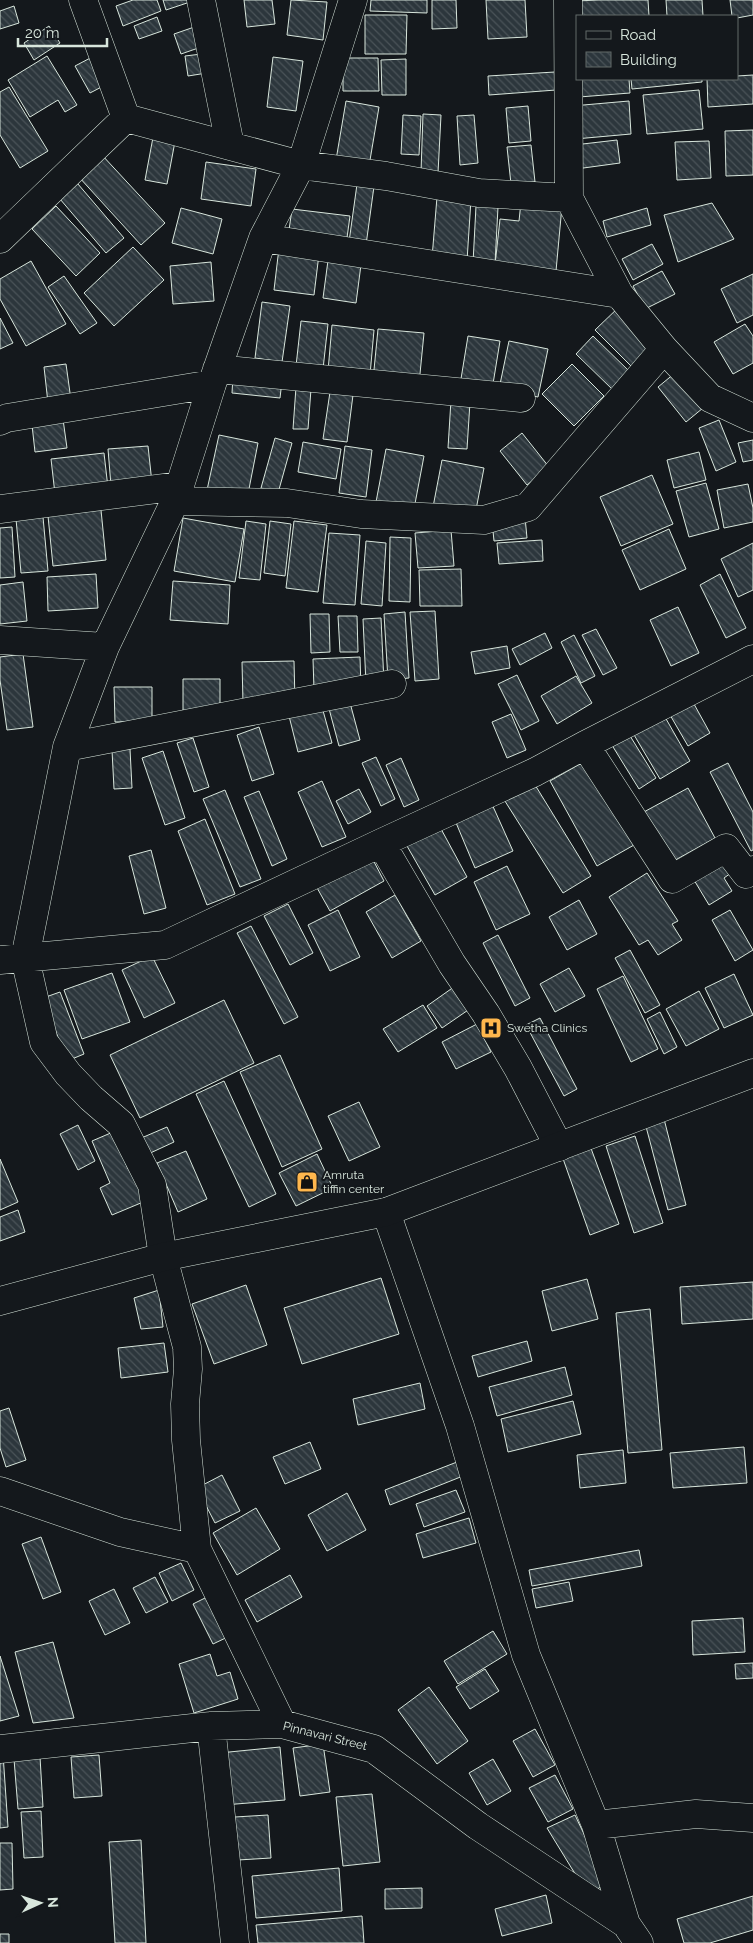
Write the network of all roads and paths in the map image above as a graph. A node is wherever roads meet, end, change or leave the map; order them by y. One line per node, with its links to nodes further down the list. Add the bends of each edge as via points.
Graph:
1 (83, 0): 5 (main road)
2 (201, 0): 6 (main road)
3 (353, 0): 7 (main road)
4 (568, 0): 8 (main road)
5 (126, 118): 6 (main road); 10 (main road)
6 (230, 145): 7 (main road)
7 (301, 165): 8 (main road, via 478,192); 9 (main road)
8 (569, 198): 11 (main road)
9 (263, 238): 11 (main road); 13 (main road)
10 (0, 239)
11 (619, 294): 12 (main road)
12 (664, 349): 15 (main road, via 710,398); 17 (main road, via 528,508 484,520 361,514 287,502)
13 (214, 377): 14 (main road); 16 (main road); 17 (main road)
14 (520, 398)
15 (753, 418)
16 (0, 421)
17 (177, 494): 18 (main road); 20 (main road)
18 (0, 509)
19 (0, 640): 20 (main road)
20 (105, 647): 24 (main road)
21 (753, 659): 23 (main road)
22 (392, 684): 24 (main road)
23 (585, 745): 25 (main road, via 535,772); 26 (main road, via 672,880 726,848 746,874)
24 (67, 747): 27 (main road)
25 (381, 843): 27 (main road, via 165,945); 29 (main road, via 518,1068)
26 (753, 870)
27 (12, 959): 31 (main road, via 44,1042 68,1074 121,1124 152,1185)
28 (753, 1073): 29 (main road)
29 (559, 1147): 30 (main road)
30 (386, 1212): 31 (main road); 39 (main road, via 460,1426 526,1655)
31 (164, 1257): 32 (main road); 34 (main road, via 187,1347 186,1440)
32 (0, 1301)
33 (0, 1491): 34 (main road, via 120,1532)
34 (197, 1549): 35 (main road)
35 (282, 1724): 36 (main road, Pinnavari Street); 40 (main road, Pinnavari Street, via 374,1748 478,1826)
36 (211, 1726): 37 (main road, Pinnavari Street); 41 (main road)
37 (0, 1749)
38 (753, 1818): 39 (main road, via 696,1814)
39 (596, 1825): 40 (main road)
40 (633, 1934)
41 (235, 1943)

